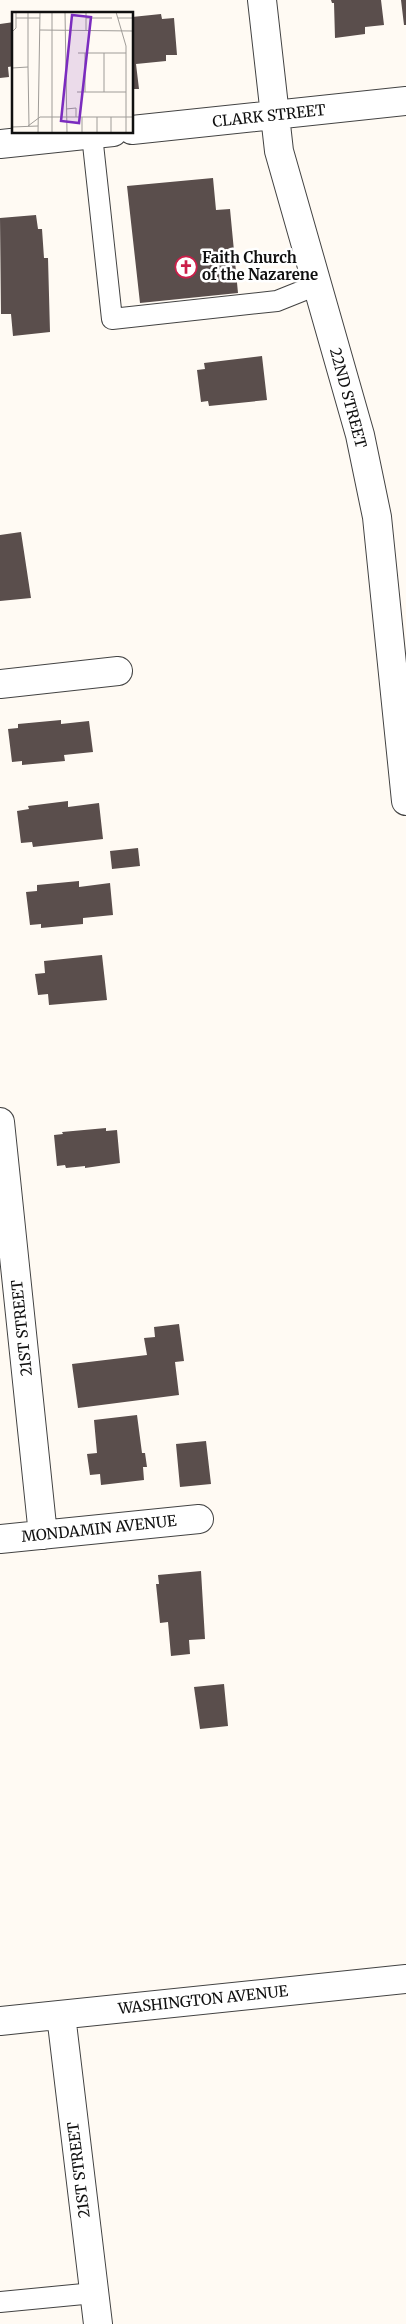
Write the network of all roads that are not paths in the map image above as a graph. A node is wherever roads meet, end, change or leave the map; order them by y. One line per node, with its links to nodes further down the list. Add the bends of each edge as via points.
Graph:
1 (262, 0): 3 (street, 22ND STREET)
2 (406, 101): 3 (street, CLARK STREET)
3 (274, 115): 4 (street, CLARK STREET); 7 (street, 22ND STREET, via 279,151)
4 (134, 130)
5 (103, 134): 6 (street); 7 (lane, via 112,319 277,301)
6 (0, 144)
7 (317, 285): 10 (street, 22ND STREET, via 360,435 377,517)
8 (118, 671): 9 (street)
9 (0, 684)
10 (406, 801)
11 (0, 1122): 13 (street, 21ST STREET)
12 (199, 1519): 13 (street, MONDAMIN AVENUE)
13 (43, 1535): 14 (street, MONDAMIN AVENUE)
14 (0, 1539)
15 (406, 1979): 16 (street, WASHINGTON AVENUE)
16 (61, 2015): 17 (street, WASHINGTON AVENUE); 18 (street, 21ST STREET)
17 (0, 2022)
18 (94, 2293): 19 (lane); 20 (street, 21ST STREET)
19 (0, 2302)
20 (98, 2324)

